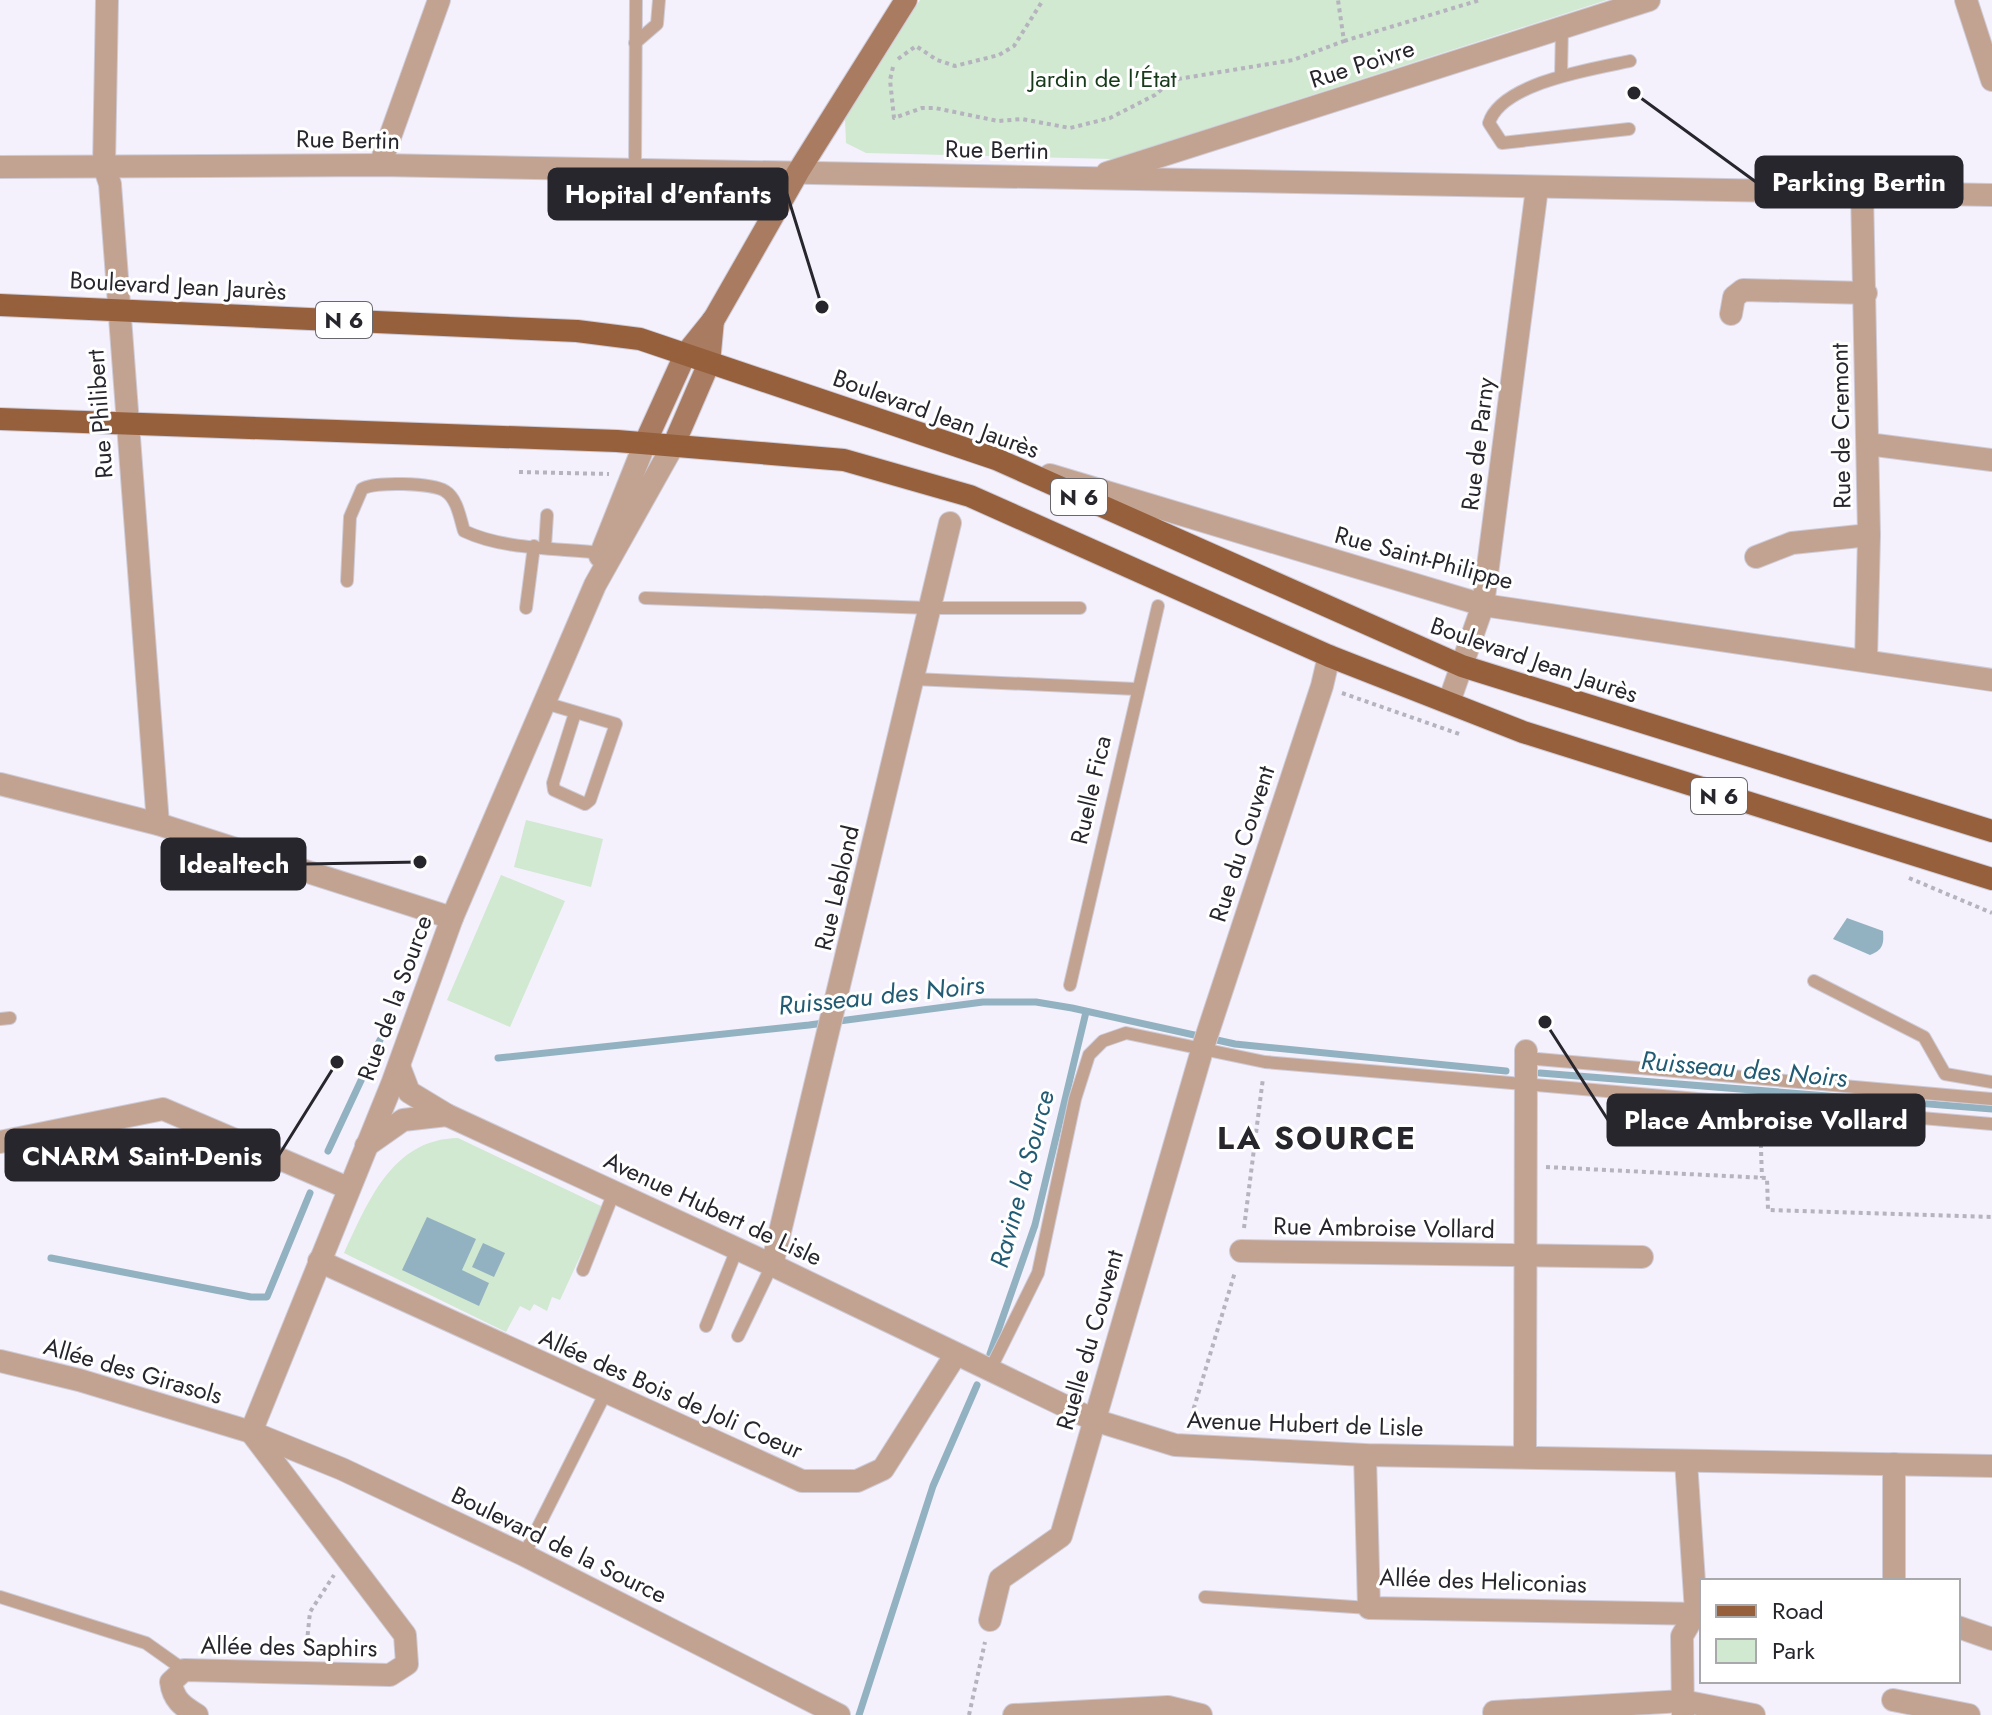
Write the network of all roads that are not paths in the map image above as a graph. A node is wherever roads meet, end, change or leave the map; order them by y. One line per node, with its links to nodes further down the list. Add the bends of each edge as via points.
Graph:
1 (107, 0): 15 (street, Rue Philibert)
2 (439, 0): 14 (street)
3 (636, 0): 9 (lane)
4 (659, 0): 9 (lane, via 657,24)
5 (906, 0): 18 (main road, Rue de la Source)
6 (1649, 0): 8 (street, Rue Poivre)
7 (1966, 0): 12 (street)
8 (1562, 28): 11 (lane); 19 (street, Rue Poivre)
9 (635, 43): 17 (lane)
10 (1630, 61): 11 (lane)
11 (1561, 76): 13 (lane, via 1492,111 1489,123 1502,143)
12 (1992, 80)
13 (1629, 129)
14 (380, 165): 15 (street, Rue Bertin); 17 (street, Rue Bertin)
15 (104, 166): 16 (street, Rue Bertin); 25 (street, Rue Philibert, via 110,184)
16 (0, 167)
17 (635, 169): 18 (street, Rue Bertin)
18 (798, 172): 19 (street, Rue Bertin); 27 (main road, Rue de la Source)
19 (1090, 178): 20 (street, Rue Bertin)
20 (1537, 188): 21 (street, Rue Bertin); 46 (street, Rue de Parny)
21 (1862, 191): 22 (street, Rue Bertin); 23 (street, Rue de Cremont)
22 (1992, 195)
23 (1866, 293): 26 (street, via 1743,290 1734,297); 34 (street, Rue de Cremont)
24 (0, 305): 25 (main road, Boulevard Jean Jaurès / N 6)
25 (119, 309): 28 (main road, Boulevard Jean Jaurès / N 6, via 577,331 640,339); 31 (street, Rue Philibert)
26 (1731, 314)
27 (714, 319): 28 (main road, Rue de la Source); 29 (main road, Rue de la Source)
28 (685, 355): 29 (main road, Boulevard Jean Jaurès / N 6); 32 (main road, Rue de la Source)
29 (709, 363): 33 (main road, Rue de la Source); 35 (main road, Boulevard Jean Jaurès / N 6)
30 (0, 419): 31 (main road, N 6)
31 (126, 423): 32 (main road, N 6); 61 (street, Rue Philibert)
32 (645, 443): 33 (main road, N 6); 41 (street, Rue de la Source)
33 (674, 444): 44 (street, Rue de la Source); 51 (main road, N 6, via 844,460 970,496)
34 (1868, 444): 36 (street); 39 (street, Rue de Cremont)
35 (996, 459): 46 (street, Rue Saint-Philippe); 53 (main road, Boulevard Jean Jaurès / N 6)
36 (1992, 460)
37 (547, 515): 40 (lane)
38 (950, 523): 49 (street, Rue Leblond)
39 (1869, 535): 42 (street, via 1792,543); 52 (street, Rue de Cremont)
40 (540, 546): 41 (lane); 43 (lane, via 502,543 464,531 446,491 367,485 350,517); 48 (lane)
41 (601, 553): 44 (street, Rue de la Source)
42 (1756, 557)
43 (347, 581)
44 (595, 585): 58 (street, Rue de la Source)
45 (645, 598): 49 (lane)
46 (1483, 605): 52 (street, Rue Saint-Philippe); 53 (street, Rue de Parny)
47 (1158, 606): 56 (lane, Ruelle Fica)
48 (526, 608)
49 (929, 608): 50 (lane); 54 (street, Rue Leblond)
50 (1080, 608)
51 (1329, 656): 57 (main road, N 6); 67 (street, Rue du Couvent)
52 (1866, 661): 55 (street, Rue Saint-Philippe)
53 (1462, 666): 57 (street, Rue de Parny); 62 (main road, Boulevard Jean Jaurès / N 6)
54 (914, 679): 56 (lane); 86 (street, Rue Leblond)
55 (1992, 680)
56 (1136, 689): 66 (lane, Ruelle Fica)
57 (1449, 702): 63 (main road, N 6, via 1687,786)
58 (545, 703): 59 (lane); 64 (street, Rue de la Source)
59 (575, 713): 59 (lane, via 616,724 585,804 554,790 553,783)
60 (0, 784): 61 (street)
61 (158, 824): 64 (street)
62 (1992, 831)
63 (1992, 879)
64 (452, 918): 69 (street, Rue de la Source)
65 (1814, 981): 70 (lane, via 1924,1037 1945,1074)
66 (1070, 985)
67 (1205, 1039): 71 (lane, via 1265,1062); 92 (lane, via 1126,1033 1103,1041 1089,1055 1038,1273); 94 (street, Ruelle du Couvent)
68 (1526, 1055): 71 (street, Rue Ambroise Vollard); 72 (lane)
69 (399, 1066): 73 (street, Rue de la Source); 74 (street, Avenue Hubert de Lisle, via 409,1092)
70 (1992, 1082)
71 (1526, 1084): 76 (lane); 83 (street, Rue Ambroise Vollard)
72 (1992, 1099)
73 (384, 1105): 75 (street); 78 (street, Rue de la Source)
74 (447, 1115): 75 (street); 80 (street, Avenue Hubert de Lisle)
75 (403, 1120): 78 (street)
76 (1992, 1124)
77 (0, 1142): 79 (street, via 163,1109)
78 (366, 1146): 79 (street, Rue de la Source)
79 (348, 1188): 85 (street, Rue de la Source)
80 (614, 1192): 81 (street, Avenue Hubert de Lisle); 87 (lane)
81 (737, 1249): 86 (street, Avenue Hubert de Lisle); 88 (lane)
82 (1241, 1251): 83 (street, Rue Ambroise Vollard)
83 (1526, 1256): 84 (street, Rue Ambroise Vollard); 97 (street, Rue Ambroise Vollard)
84 (1642, 1257)
85 (319, 1261): 93 (street, Allée des Bois de Joli Coeur); 95 (street, Rue de la Source)
86 (772, 1265): 89 (lane); 90 (street, Avenue Hubert de Lisle)
87 (583, 1270)
88 (706, 1326)
89 (738, 1336)
90 (956, 1354): 92 (street, Avenue Hubert de Lisle); 93 (street, Allée des Bois de Joli Coeur, via 883,1469 857,1481 802,1481)
91 (0, 1361): 95 (street, Allée des Girasols)
92 (990, 1370): 94 (street, Avenue Hubert de Lisle)
93 (605, 1394): 101 (lane)
94 (1094, 1420): 96 (street, Avenue Hubert de Lisle, via 1175,1445); 107 (street, Ruelle du Couvent, via 1061,1536 1000,1579)
95 (251, 1432): 101 (street, Boulevard de la Source); 110 (street, Allée des Saphirs, via 405,1635 407,1664 390,1675)
96 (1365, 1455): 97 (street, Avenue Hubert de Lisle); 105 (street, Allée des Heliconias)
97 (1525, 1457): 98 (street, Avenue Hubert de Lisle)
98 (1686, 1461): 99 (street, Avenue Hubert de Lisle); 106 (street)
99 (1894, 1464): 100 (street, Avenue Hubert de Lisle); 102 (street)
100 (1992, 1466)
101 (524, 1555): 114 (street, Boulevard de la Source)
102 (1894, 1579)
103 (0, 1597): 110 (lane, via 146,1643)
104 (1205, 1597): 105 (lane)
105 (1369, 1608): 106 (street, Allée des Heliconias)
106 (1699, 1613): 112 (street, via 1682,1636)
107 (990, 1620)
108 (1960, 1628): 109 (street)
109 (1992, 1639)
110 (184, 1670): 115 (street, Allée des Saphirs, via 171,1682 172,1693)
111 (1893, 1699): 119 (street)
112 (1683, 1708): 113 (street); 118 (street)
113 (1494, 1712)
114 (838, 1714)
115 (197, 1715)
116 (1014, 1715): 117 (street, via 1168,1707)
117 (1201, 1715)
118 (1754, 1715)
119 (1969, 1715)

